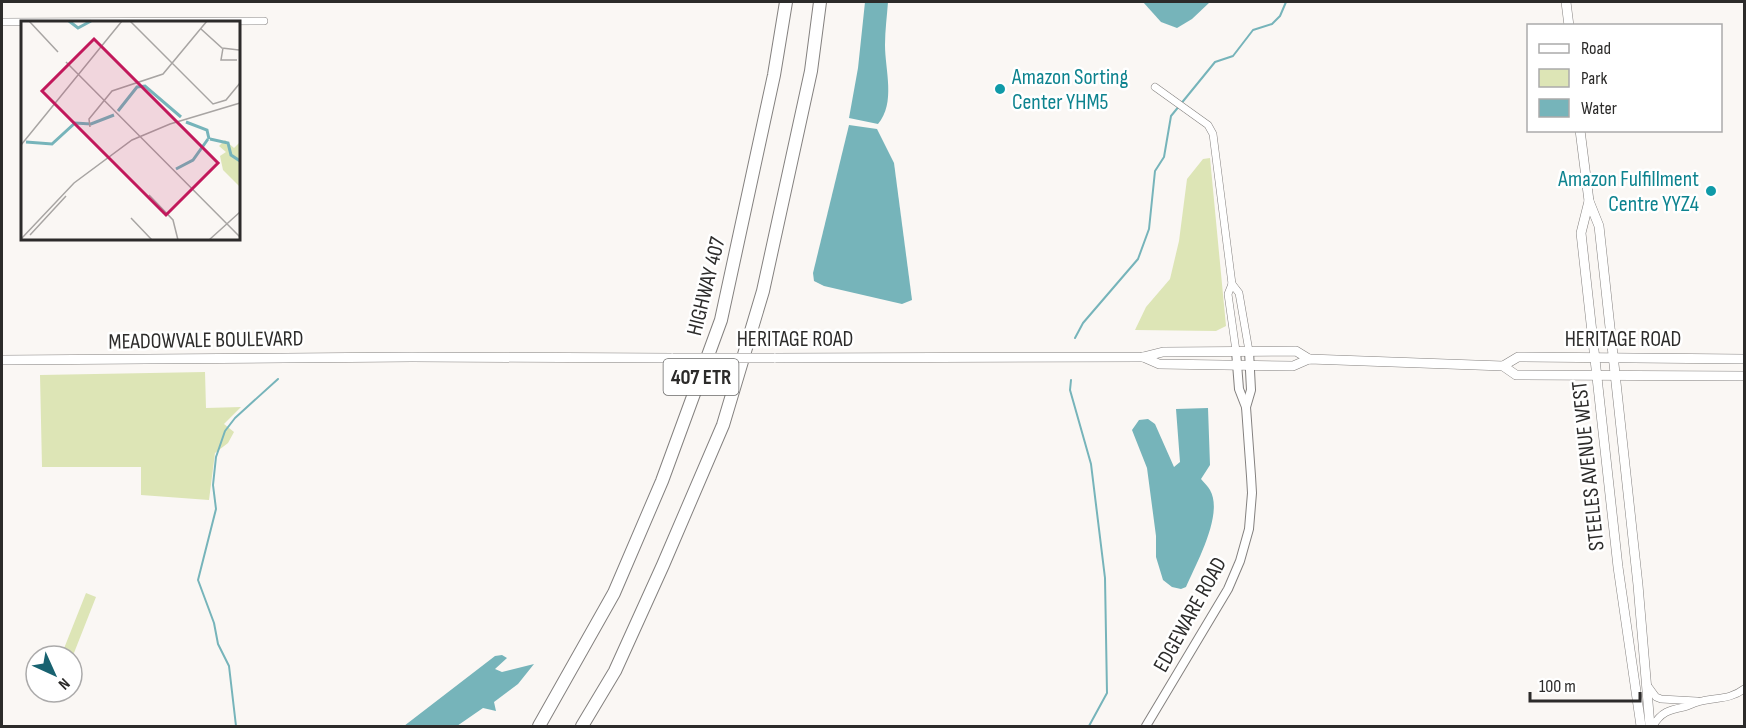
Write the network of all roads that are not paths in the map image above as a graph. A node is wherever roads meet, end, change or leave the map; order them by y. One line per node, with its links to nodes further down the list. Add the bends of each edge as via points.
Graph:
1 (786, 2): 32 (highway, HIGHWAY 407 / 407 ETR, via 722,320 663,481 614,593)
2 (820, 2): 33 (highway, 407 ETR, via 810,71 763,291 723,425 615,671)
3 (1566, 2): 8 (main road)
4 (240, 21): 5 (street)
5 (264, 21)
6 (2, 22): 7 (street)
7 (21, 22)
8 (1569, 24)
9 (1155, 87): 12 (street, EDGEWARE ROAD, via 1208,125 1213,134)
10 (1580, 132): 11 (main road, STEELES AVENUE WEST)
11 (1589, 201): 17 (main road, STEELES AVENUE WEST, via 1581,233); 18 (main road, STEELES AVENUE WEST, via 1599,226)
12 (1232, 284): 13 (street, EDGEWARE ROAD, via 1228,294); 14 (street, EDGEWARE ROAD, via 1239,293)
13 (1236, 351): 14 (main road, HERITAGE ROAD); 16 (main road, HERITAGE ROAD, via 1162,352); 22 (street, EDGEWARE ROAD)
14 (1249, 351): 19 (main road, HERITAGE ROAD, via 1296,351); 23 (street, EDGEWARE ROAD)
15 (412, 357): 16 (main road, HERITAGE ROAD, bridge); 21 (main road, MEADOWVALE BOULEVARD)
16 (1143, 357): 22 (main road, HERITAGE ROAD, via 1159,364)
17 (1595, 357): 18 (main road, HERITAGE ROAD); 24 (main road, HERITAGE ROAD, via 1518,357); 25 (main road, STEELES AVENUE WEST)
18 (1612, 357): 20 (main road, HERITAGE ROAD); 26 (main road, STEELES AVENUE WEST)
19 (1309, 359): 23 (main road, HERITAGE ROAD, via 1293,366); 24 (main road, HERITAGE ROAD)
20 (1744, 359)
21 (2, 360)
22 (1237, 365): 23 (main road, HERITAGE ROAD); 28 (street, EDGEWARE ROAD, via 1239,389)
23 (1250, 365): 28 (street, EDGEWARE ROAD, via 1251,390)
24 (1503, 366): 25 (main road, HERITAGE ROAD, via 1516,375)
25 (1597, 375): 26 (main road, HERITAGE ROAD); 35 (main road, STEELES AVENUE WEST, via 1619,577)
26 (1614, 375): 27 (main road, HERITAGE ROAD); 29 (main road, STEELES AVENUE WEST)
27 (1744, 376)
28 (1246, 407): 34 (street, EDGEWARE ROAD, via 1252,493 1249,529 1240,561 1228,589)
29 (1646, 682): 31 (street, via 1661,699); 36 (main road, STEELES AVENUE WEST)
30 (1744, 689): 31 (street, via 1736,695)
31 (1699, 702): 36 (street, via 1662,713)
32 (539, 726)
33 (582, 726)
34 (1146, 726)
35 (1641, 726)
36 (1652, 726)

